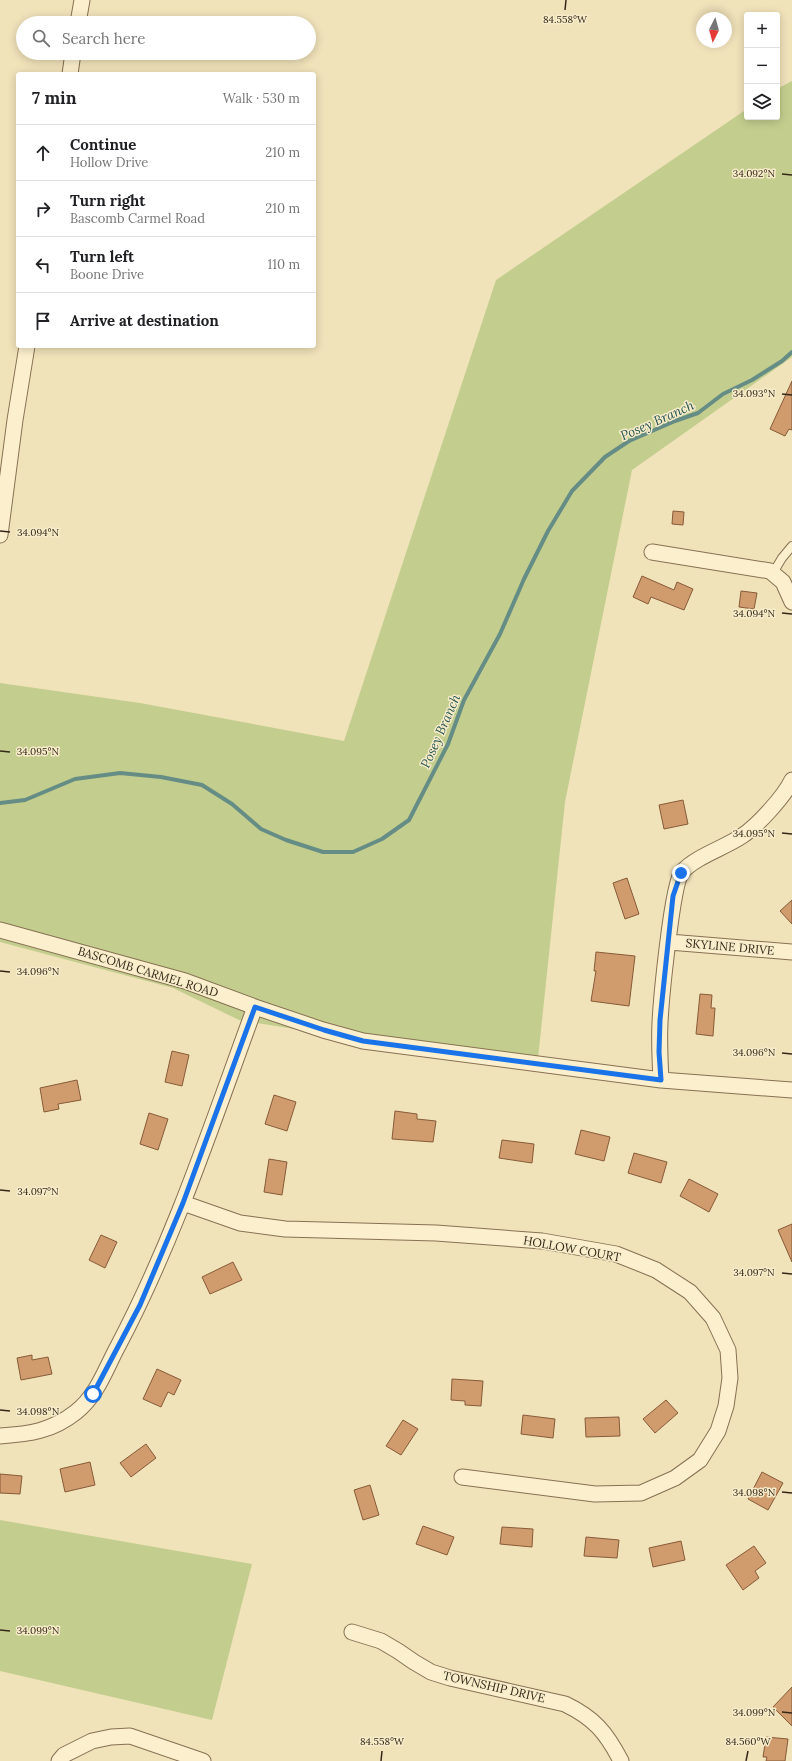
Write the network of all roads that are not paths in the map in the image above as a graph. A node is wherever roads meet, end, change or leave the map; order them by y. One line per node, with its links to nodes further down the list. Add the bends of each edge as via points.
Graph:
1 (82, 0): 2 (street)
2 (79, 16)
3 (72, 60): 4 (street)
4 (70, 72)
5 (27, 348): 6 (street)
6 (0, 535)
7 (792, 546): 9 (lane)
8 (652, 552): 9 (street, via 760,568)
9 (774, 574): 10 (street, via 783,582)
10 (792, 602)
11 (792, 780): 13 (street, via 780,800 742,836 700,859 681,873 673,896)
12 (0, 930): 15 (street, BASCOMB CARMEL ROAD, via 185,981)
13 (669, 942): 14 (street, SKYLINE DRIVE); 16 (street, via 660,1020)
14 (792, 952)
15 (255, 1007): 16 (street, BASCOMB CARMEL ROAD, via 363,1041); 18 (street)
16 (661, 1080): 17 (street, BASCOMB CARMEL ROAD)
17 (792, 1090)
18 (183, 1203): 19 (street, via 140,1305 93,1394 77,1411 52,1427 26,1435); 20 (street, HOLLOW COURT, via 240,1223 285,1229 436,1233 542,1241 616,1254 656,1270 690,1292 713,1318 728,1350 730,1378 726,1406 718,1431 700,1460 675,1478 641,1493 595,1494)
19 (0, 1436)
20 (462, 1477)
21 (352, 1632): 24 (street, TOWNSHIP DRIVE, via 381,1641 420,1666 450,1678 565,1704 583,1713 598,1725 610,1740)
22 (58, 1761): 23 (street, via 64,1755 92,1741 130,1736)
23 (203, 1761)
24 (621, 1761)

